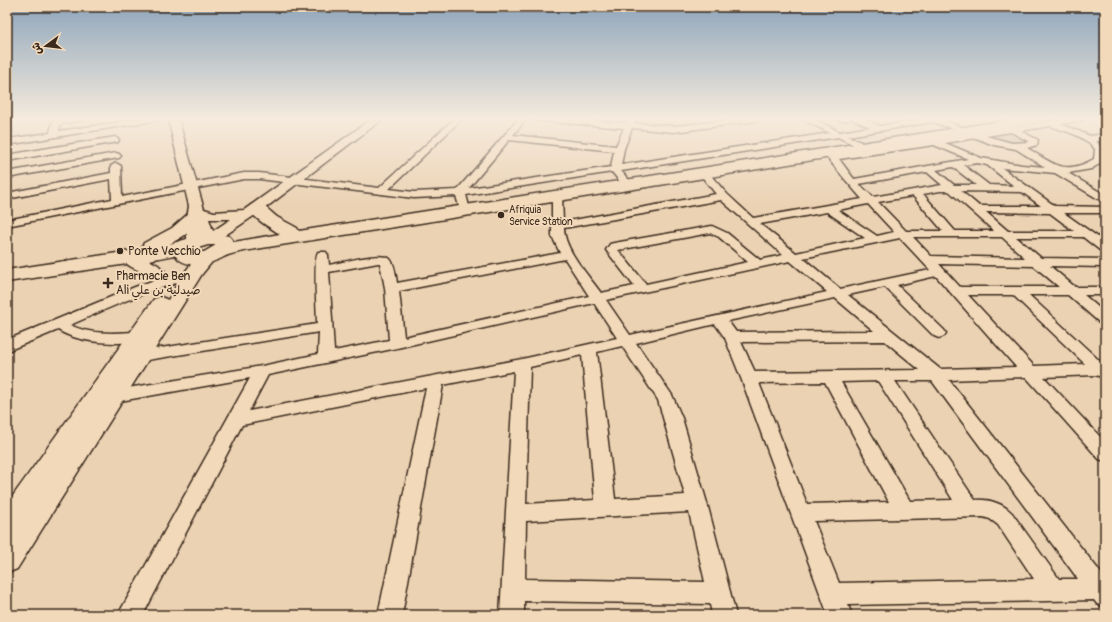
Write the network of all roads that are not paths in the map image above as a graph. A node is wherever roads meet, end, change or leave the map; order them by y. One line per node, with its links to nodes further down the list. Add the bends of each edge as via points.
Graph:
1 (73, 147): 17 (street)
2 (115, 147): 16 (street)
3 (181, 147): 30 (street)
4 (338, 147): 27 (street)
5 (428, 147): 34 (street)
6 (500, 147): 40 (street)
7 (601, 147): 14 (street)
8 (762, 147): 22 (street)
9 (839, 147): 28 (highway)
10 (883, 147): 15 (highway)
11 (947, 147): 18 (street)
12 (1019, 147): 23 (street)
13 (1097, 147): 19 (street)
14 (619, 149): 22 (street)
15 (830, 155): 24 (highway); 29 (street)
16 (116, 156): 25 (street); 26 (street)
17 (7, 158)
18 (984, 161): 20 (street); 23 (street); 33 (street)
19 (1102, 163): 23 (street)
20 (955, 164): 21 (street); 32 (street)
21 (928, 168): 29 (street); 31 (street)
22 (614, 170): 28 (street); 40 (street)
23 (1056, 170): 42 (street)
24 (704, 173): 37 (highway); 38 (street)
25 (116, 175): 36 (street); 39 (street)
26 (7, 176)
27 (292, 180): 30 (street, via 244,176); 34 (street); 46 (street)
28 (625, 181): 40 (highway)
29 (852, 182): 41 (street)
30 (191, 186): 39 (street); 48 (street)
31 (949, 187): 32 (street); 35 (street); 44 (street)
32 (986, 188): 33 (street)
33 (1026, 189): 45 (street)
34 (382, 190): 40 (street)
35 (915, 192): 41 (street); 54 (street)
36 (7, 196)
37 (557, 196): 51 (street); 58 (highway, via 252,244)
38 (723, 196): 49 (street); 51 (street)
39 (117, 200): 50 (street)
40 (462, 200): 52 (highway)
41 (871, 200): 43 (street); 53 (street)
42 (1105, 200)
43 (829, 208): 49 (street); 57 (street)
44 (974, 208): 45 (street); 55 (street)
45 (1051, 209): 47 (street); 56 (street)
46 (253, 210): 48 (street, via 214,216); 52 (highway); 58 (street, via 242,224)
47 (1105, 210)
48 (196, 212): 58 (street); 63 (highway, via 184,227)
49 (751, 222): 62 (street)
50 (7, 223)
51 (558, 226): 60 (street, via 560,242)
52 (291, 232): 58 (highway)
53 (901, 234): 54 (street); 57 (street); 67 (street)
54 (952, 234): 55 (street)
55 (1004, 234): 56 (street); 64 (street)
56 (1085, 234): 59 (street)
57 (874, 239): 62 (street)
58 (205, 247): 63 (highway); 70 (main road); 89 (main road, via 195,271)
59 (1105, 248)
60 (568, 254): 73 (street); 80 (street)
61 (322, 256): 68 (street)
62 (793, 256): 66 (street); 79 (street)
63 (127, 260): 69 (highway); 70 (highway); 71 (highway)
64 (1038, 263): 65 (street); 67 (street); 77 (street)
65 (1105, 263)
66 (757, 264): 74 (street); 74 (street, via 723,235 712,229 614,247 612,250)
67 (933, 266): 72 (street); 75 (street)
68 (322, 270): 73 (street, via 384,260); 84 (street)
69 (7, 276)
70 (172, 279): 83 (street); 89 (main road)
71 (7, 281)
72 (888, 283): 79 (street); 85 (street)
73 (392, 288): 90 (street)
74 (642, 288): 80 (street)
75 (956, 291): 76 (street); 97 (street)
76 (1017, 291): 77 (street); 96 (street)
77 (1070, 291): 78 (street); 82 (street)
78 (1105, 291)
79 (838, 294): 81 (street); 86 (street)
80 (596, 298): 88 (street); 90 (street)
81 (719, 319): 87 (street); 88 (street)
82 (1105, 320)
83 (58, 324): 89 (street, via 72,332); 91 (street)
84 (324, 327): 89 (street); 93 (street)
85 (939, 333)
86 (890, 336): 87 (street); 98 (street)
87 (732, 337): 101 (street)
88 (625, 340): 92 (street); 106 (street, via 666,399)
89 (144, 343): 103 (main road)
90 (397, 344): 93 (street)
91 (7, 346)
92 (589, 348): 94 (street); 107 (street)
93 (326, 358): 95 (street)
94 (522, 364): 102 (street); 110 (street)
95 (262, 371): 103 (street); 104 (street)
96 (1103, 371): 97 (street)
97 (1028, 372): 98 (street); 105 (street)
98 (936, 375): 99 (street); 117 (street)
99 (883, 376): 100 (street); 108 (street)
100 (830, 377): 101 (street); 109 (street)
101 (749, 378): 111 (street)
102 (436, 381): 104 (street); 120 (street)
103 (105, 397): 112 (main road); 113 (main road)
104 (236, 420): 119 (street)
105 (1105, 454)
106 (697, 503): 107 (street); 116 (street)
107 (606, 508): 110 (street)
108 (969, 508): 109 (street); 115 (street, via 991,509 999,513)
109 (904, 510): 111 (street)
110 (516, 513): 114 (street)
111 (801, 513): 118 (street)
112 (7, 526)
113 (7, 559)
114 (513, 590): 116 (street); 121 (street)
115 (1054, 590): 117 (street); 118 (street)
116 (718, 592): 122 (street)
117 (1102, 592)
118 (832, 594): 123 (street)
119 (130, 615)
120 (390, 615)
121 (512, 615)
122 (724, 615)
123 (840, 615)

